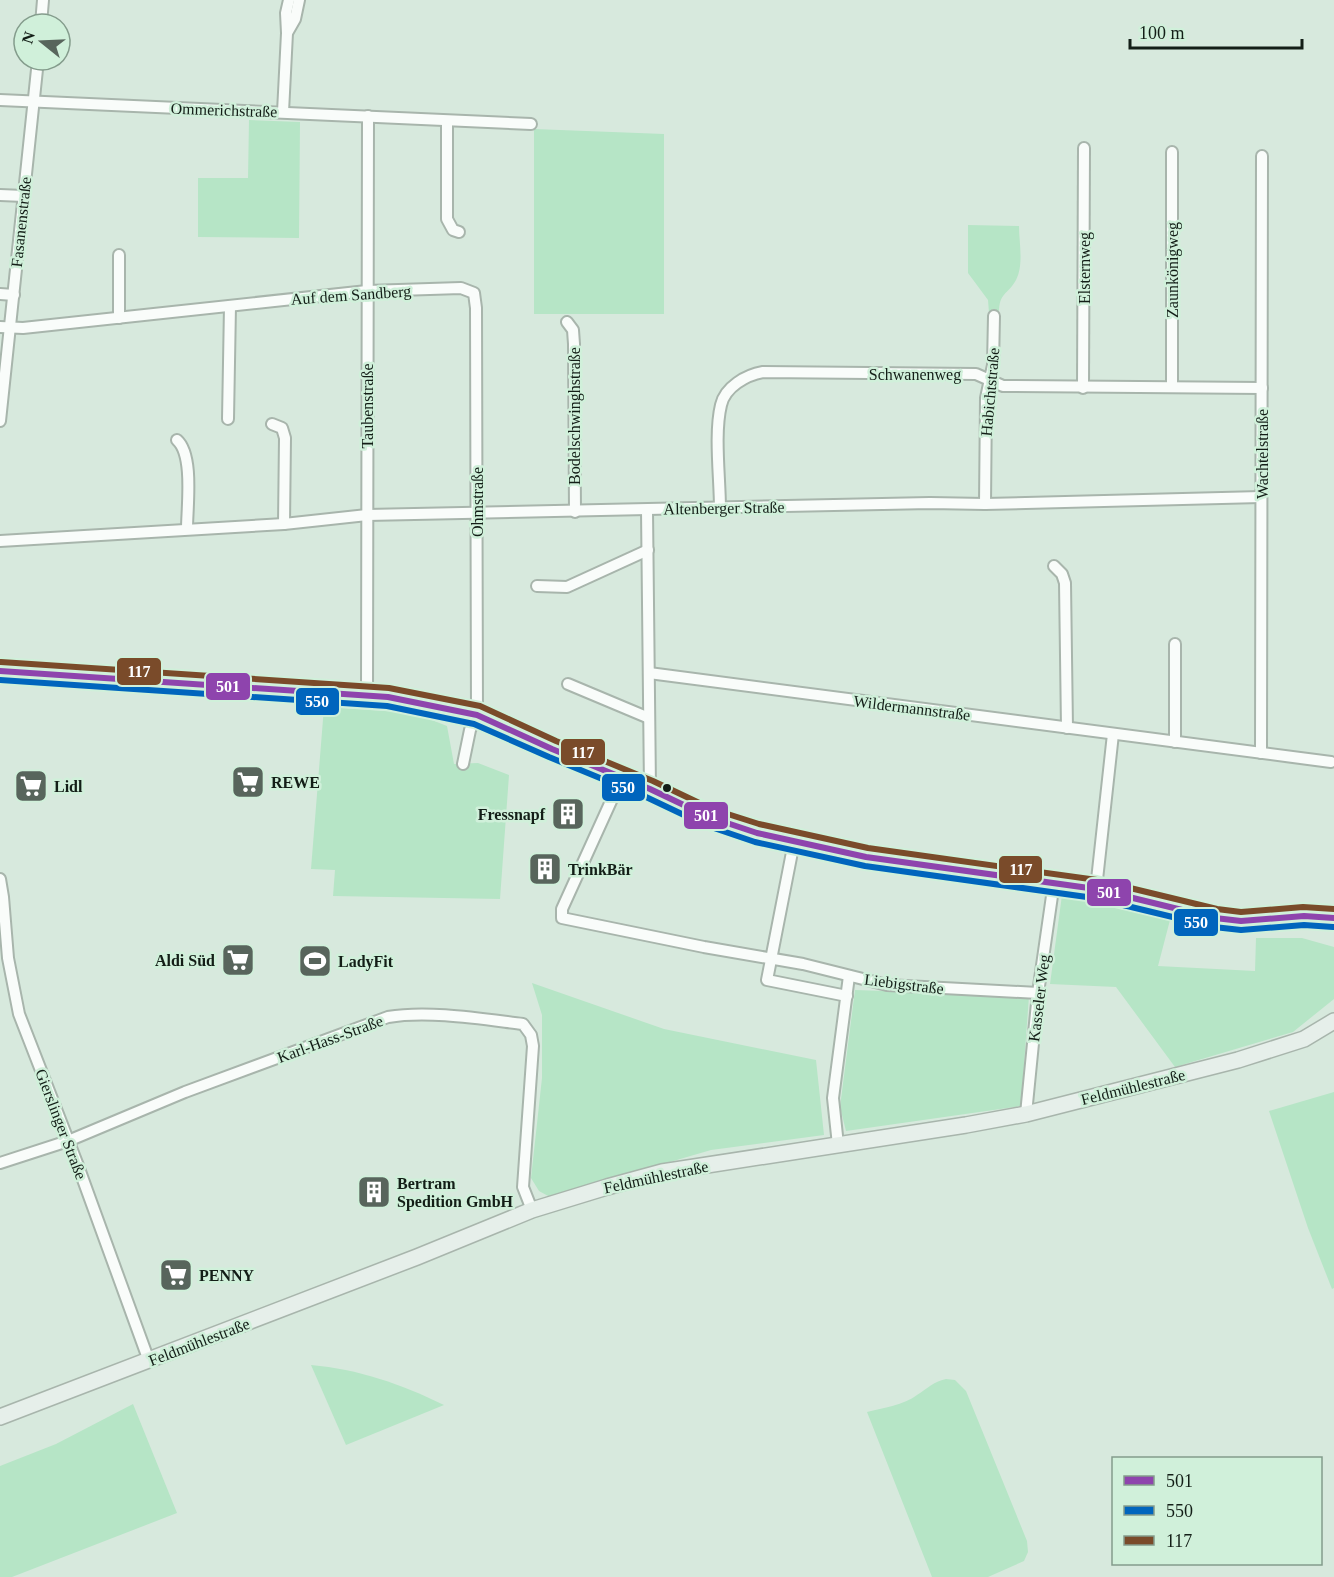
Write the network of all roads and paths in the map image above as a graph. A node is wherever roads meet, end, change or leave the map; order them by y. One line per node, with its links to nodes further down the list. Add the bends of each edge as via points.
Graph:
1 (289, 0): 3 (street)
2 (299, 0): 3 (street)
3 (287, 33): 7 (street)
4 (37, 72): 6 (street, Fasanenstraße)
5 (0, 100): 6 (street, Ommerichstraße)
6 (35, 102): 7 (street, Ommerichstraße); 15 (street, Fasanenstraße)
7 (283, 112): 8 (street, Ommerichstraße)
8 (368, 116): 9 (street, Ommerichstraße); 19 (street, Taubenstraße)
9 (447, 121): 10 (street, Ommerichstraße); 16 (street, via 447,219 453,230)
10 (531, 124)
11 (1084, 148): 28 (street, Elsternweg)
12 (1172, 152): 29 (street, Zaunkönigweg)
13 (1262, 156): 30 (street, Wachtelstraße)
14 (0, 195): 15 (street)
15 (24, 196): 21 (street, Fasanenstraße)
16 (459, 232)
17 (119, 255): 24 (street)
18 (471, 290): 19 (street, Auf dem Sandberg); 40 (street, Ohmstraße, via 476,298)
19 (368, 291): 22 (street, Auf dem Sandberg); 41 (street, Taubenstraße)
20 (0, 294): 21 (street)
21 (14, 295): 26 (street, Fasanenstraße)
22 (230, 306): 24 (street, Auf dem Sandberg); 31 (street)
23 (994, 316): 27 (street, Habichtstraße)
24 (119, 318): 26 (street, Auf dem Sandberg)
25 (567, 322): 39 (street, Bodelschwinghstraße, via 573,330 574,344)
26 (5, 327): 32 (street, Fasanenstraße)
27 (992, 381): 28 (street, Schwanenweg, via 1003,386); 36 (street, Habichtstraße, via 986,398); 37 (street, Schwanenweg, via 976,374 763,372 747,376 734,385 721,404)
28 (1083, 387): 29 (street, Schwanenweg)
29 (1172, 387): 30 (street, Schwanenweg)
30 (1262, 388): 35 (street, Wachtelstraße)
31 (228, 419)
32 (0, 421)
33 (272, 424): 42 (street, via 282,428 285,438)
34 (177, 440): 43 (street, via 187,458)
35 (1262, 497): 36 (street, Altenberger Straße); 58 (street, Wachtelstraße)
36 (985, 504): 37 (street, Altenberger Straße)
37 (720, 509): 38 (street, Altenberger Straße)
38 (647, 510): 39 (street, Altenberger Straße); 45 (street)
39 (575, 512): 40 (street, Altenberger Straße)
40 (477, 514): 41 (street, Altenberger Straße); 53 (street, Ohmstraße)
41 (367, 515): 42 (street, Altenberger Straße); 52 (street, Taubenstraße)
42 (284, 524): 43 (street, Altenberger Straße)
43 (187, 529): 44 (street, Altenberger Straße)
44 (0, 541)
45 (648, 550): 47 (street, via 567,587); 50 (street)
46 (1054, 566): 55 (street, via 1065,583)
47 (537, 586)
48 (1175, 644): 57 (street)
49 (0, 670): 52 (street)
50 (649, 673): 54 (street); 55 (street, Wildermannstraße)
51 (568, 684): 54 (street)
52 (367, 696): 53 (street)
53 (477, 716): 60 (street, Ohmstraße); 61 (street)
54 (649, 718): 62 (street)
55 (1067, 728): 56 (street, Wildermannstraße)
56 (1113, 734): 57 (street, Wildermannstraße); 66 (street)
57 (1175, 742): 58 (street, Wildermannstraße)
58 (1260, 753): 59 (street, Wildermannstraße)
59 (1331, 762)
60 (463, 764)
61 (622, 777): 62 (street); 68 (street, Liebigstraße, via 562,909 562,918)
62 (650, 789): 63 (street, via 709,817)
63 (794, 842): 65 (street, via 920,866); 68 (street)
64 (0, 879): 74 (street, Gierslinger Straße, via 8,958 19,1014)
65 (1054, 882): 66 (street); 70 (street, Kasseler Weg)
66 (1096, 889): 67 (street, via 1215,918)
67 (1334, 918)
68 (771, 958): 69 (street, Liebigstraße); 71 (street, Liebigstraße, via 767,980)
69 (849, 976): 70 (street, Liebigstraße, via 911,988); 71 (street)
70 (1038, 993): 73 (street, Kasseler Weg)
71 (847, 996): 75 (street, via 833,1098)
72 (1334, 1021): 73 (street, Feldmühlestraße, via 1304,1039 1238,1060)
73 (1026, 1114): 75 (street, Feldmühlestraße)
74 (68, 1141): 76 (street, Karl-Hass-Straße); 77 (street, Karl-Hass-Straße, via 185,1092 388,1017 415,1014 523,1024 533,1047 523,1187); 78 (street, Gierslinger Straße)
75 (838, 1145): 77 (street, Feldmühlestraße, via 662,1172)
76 (0, 1163)
77 (532, 1210): 78 (street, Feldmühlestraße)
78 (149, 1361): 79 (street, Feldmühlestraße)
79 (0, 1417)

